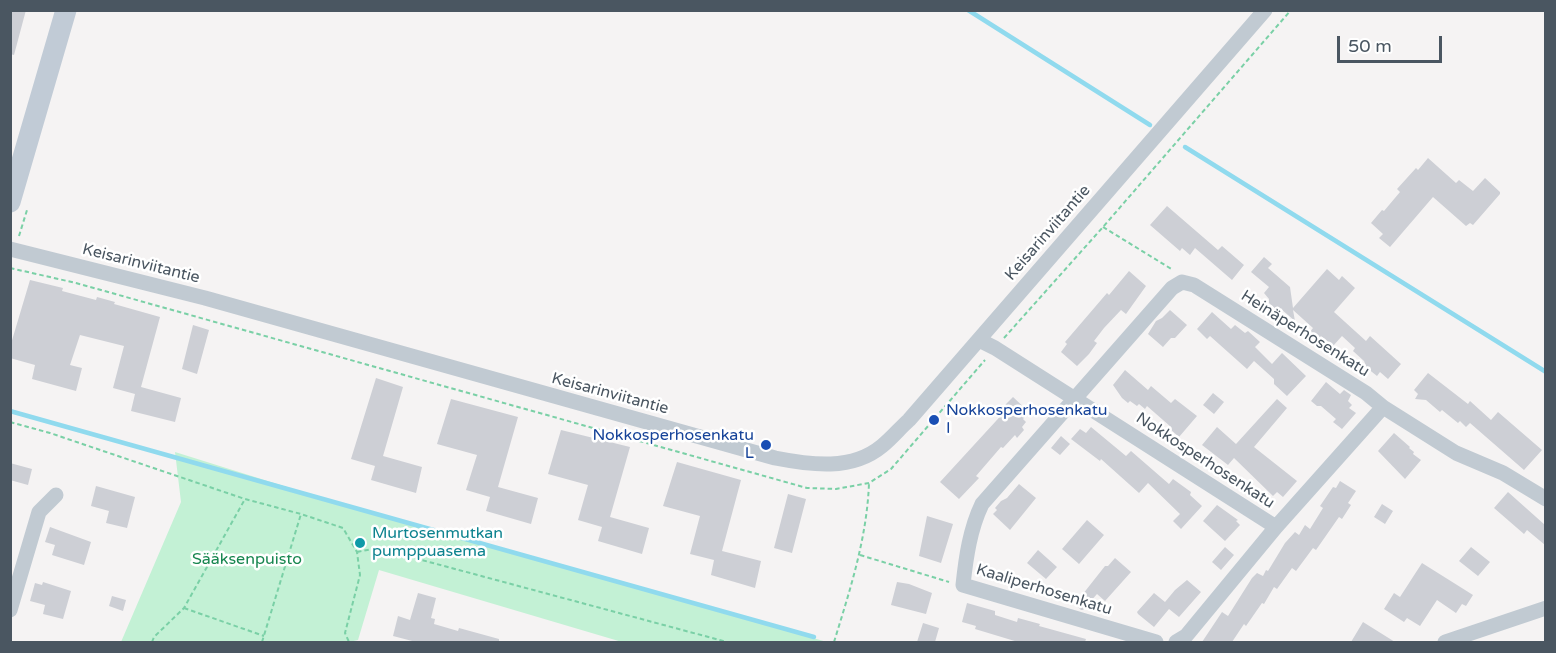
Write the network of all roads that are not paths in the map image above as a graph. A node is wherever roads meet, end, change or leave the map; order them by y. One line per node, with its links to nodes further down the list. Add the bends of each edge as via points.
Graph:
1 (66, 10): 3 (street)
2 (1265, 10): 5 (street, Keisarinviitantie)
3 (10, 202)
4 (10, 249): 5 (street, Keisarinviitantie, via 205,298 811,465 844,463 881,447)
5 (979, 340): 6 (street, Nokkosperhosenkatu)
6 (1074, 398): 7 (street, Heinäperhosenkatu, via 1172,288 1182,282 1204,291); 10 (street, Nokkosperhosenkatu); 13 (street, Kaaliperhosenkatu, via 982,504 968,548 963,585)
7 (1383, 407): 9 (street, Heinäperhosenkatu, via 1456,453 1503,473); 10 (street, Nokkosperhosenkatu)
8 (56, 495): 12 (street, via 39,512)
9 (1545, 499)
10 (1276, 527): 14 (street, via 1186,636)
11 (1545, 608): 15 (street)
12 (10, 610)
13 (1156, 642)
14 (1176, 642)
15 (1445, 642)

